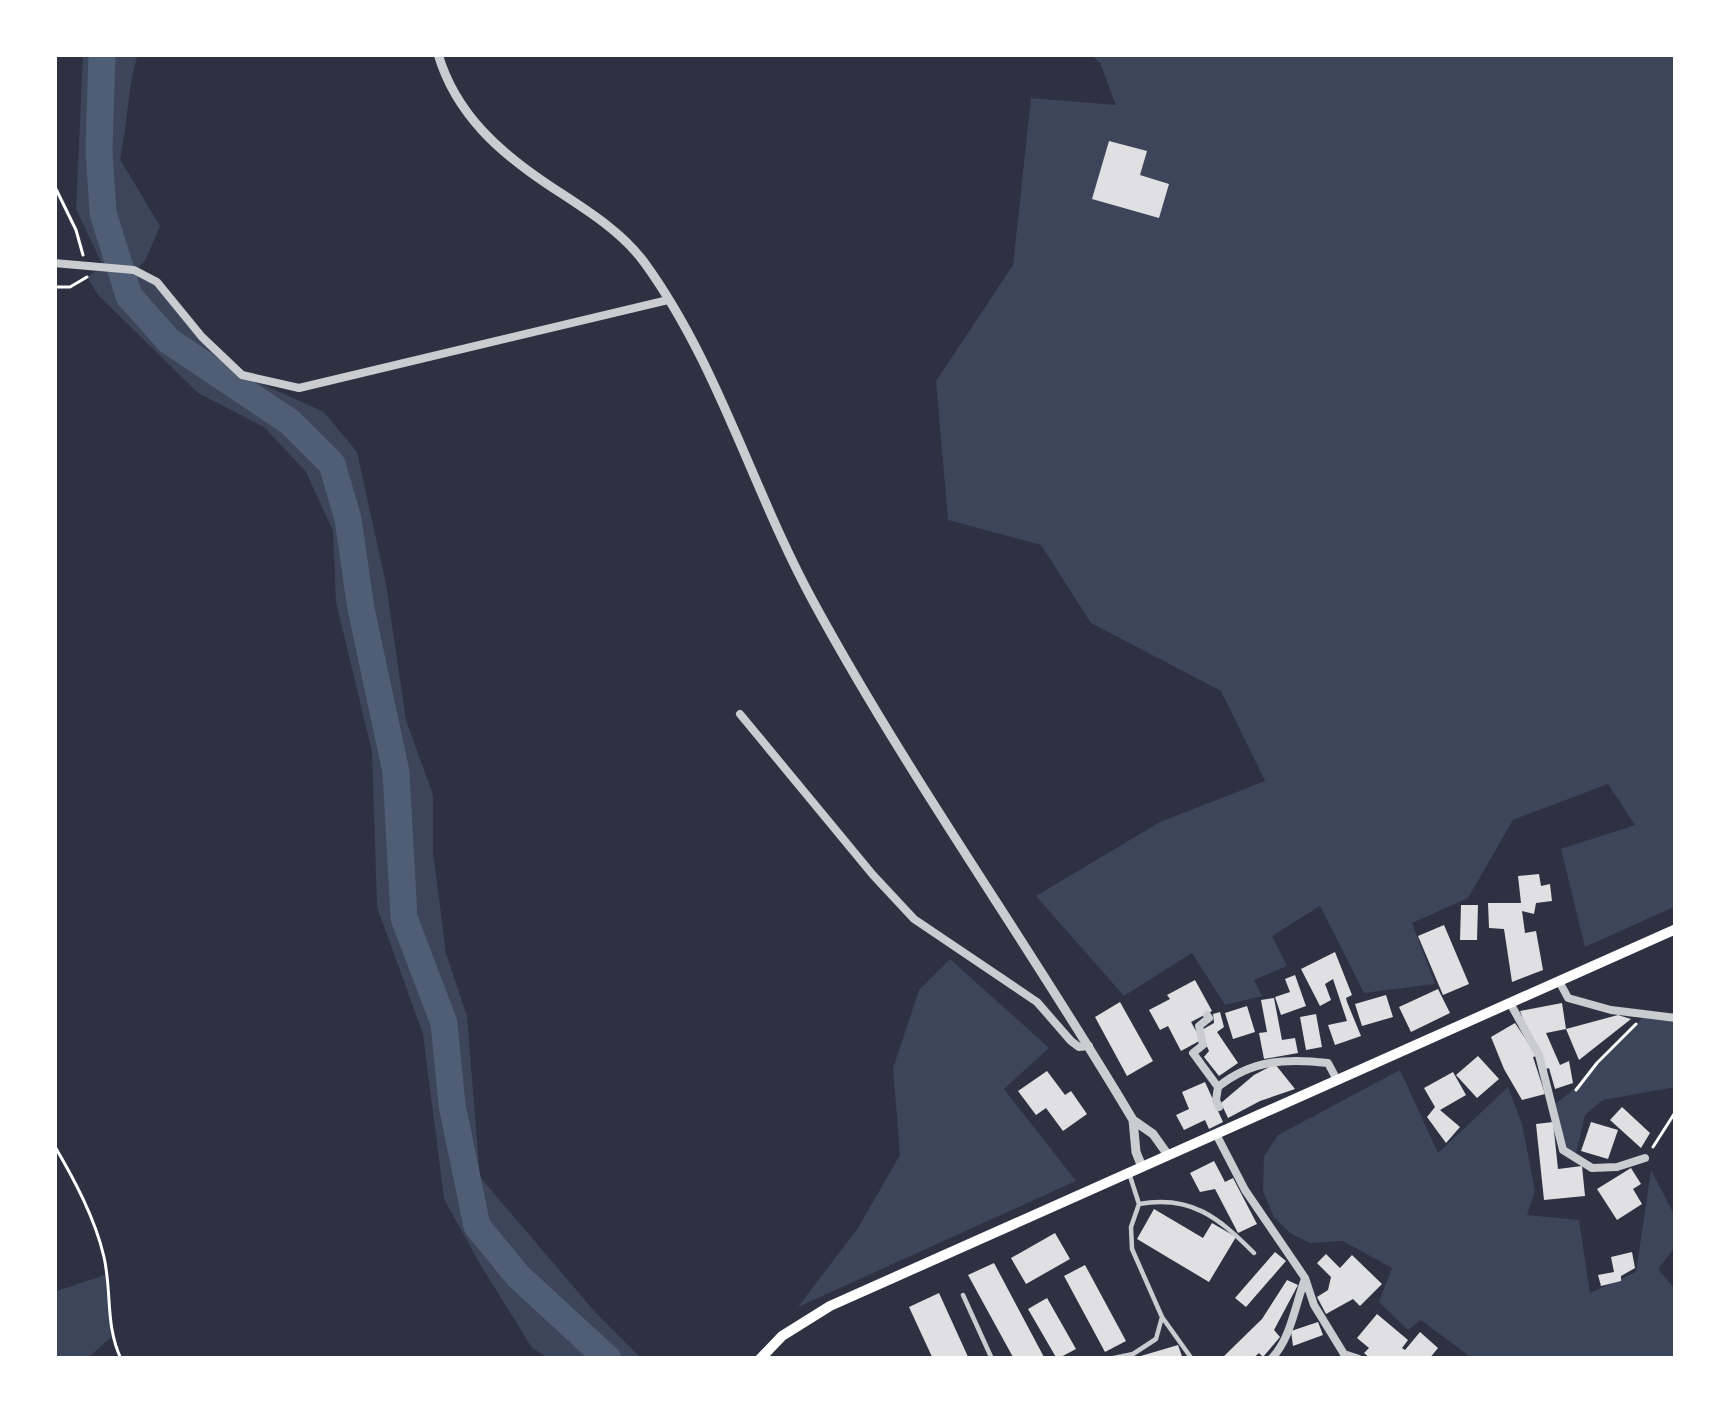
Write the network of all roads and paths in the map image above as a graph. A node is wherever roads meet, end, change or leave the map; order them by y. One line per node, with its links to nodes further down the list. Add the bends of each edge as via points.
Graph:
1 (438, 54): 6 (street, via 478,129 624,241)
2 (54, 185): 4 (path)
3 (54, 263): 4 (street)
4 (86, 265): 5 (path, via 87,278); 6 (street, via 134,270 157,282 242,375 299,388)
5 (54, 287)
6 (668, 299): 14 (street, via 815,605)
7 (740, 714): 14 (street, via 914,919 1037,1002 1079,1047)
8 (1676, 929): 9 (main road)
9 (1559, 981): 10 (main road); 11 (street, via 1568,998)
10 (1510, 1003): 15 (main road); 24 (street, via 1539,1054 1563,1150 1592,1168)
11 (1646, 1014): 13 (street); 17 (path)
12 (1207, 1016): 16 (street, via 1199,1026 1203,1045 1193,1053)
13 (1676, 1018)
14 (1089, 1046): 20 (street)
15 (1337, 1080): 16 (street, via 1328,1063 1299,1060 1262,1063); 21 (main road)
16 (1217, 1087): 18 (street)
17 (1576, 1090)
18 (1219, 1107)
19 (1676, 1111): 24 (path)
20 (1133, 1120): 23 (street); 25 (street)
21 (1216, 1134): 23 (main road); 29 (street)
22 (54, 1145): 32 (path, via 104,1258 111,1337)
23 (1168, 1155): 25 (main road)
24 (1645, 1158)
25 (1142, 1167): 26 (main road)
26 (1129, 1173): 27 (lane); 33 (main road, via 830,1306)
27 (1138, 1204): 28 (lane, via 1161,1200 1210,1214); 31 (lane, via 1132,1249)
28 (1253, 1252)
29 (1305, 1278): 37 (street); 38 (street, via 1344,1354)
30 (963, 1294): 34 (lane)
31 (1162, 1317): 35 (lane, via 1156,1339); 36 (lane)
32 (121, 1359)
33 (760, 1359)
34 (992, 1359)
35 (1109, 1359)
36 (1192, 1359)
37 (1271, 1359)
38 (1359, 1359)

